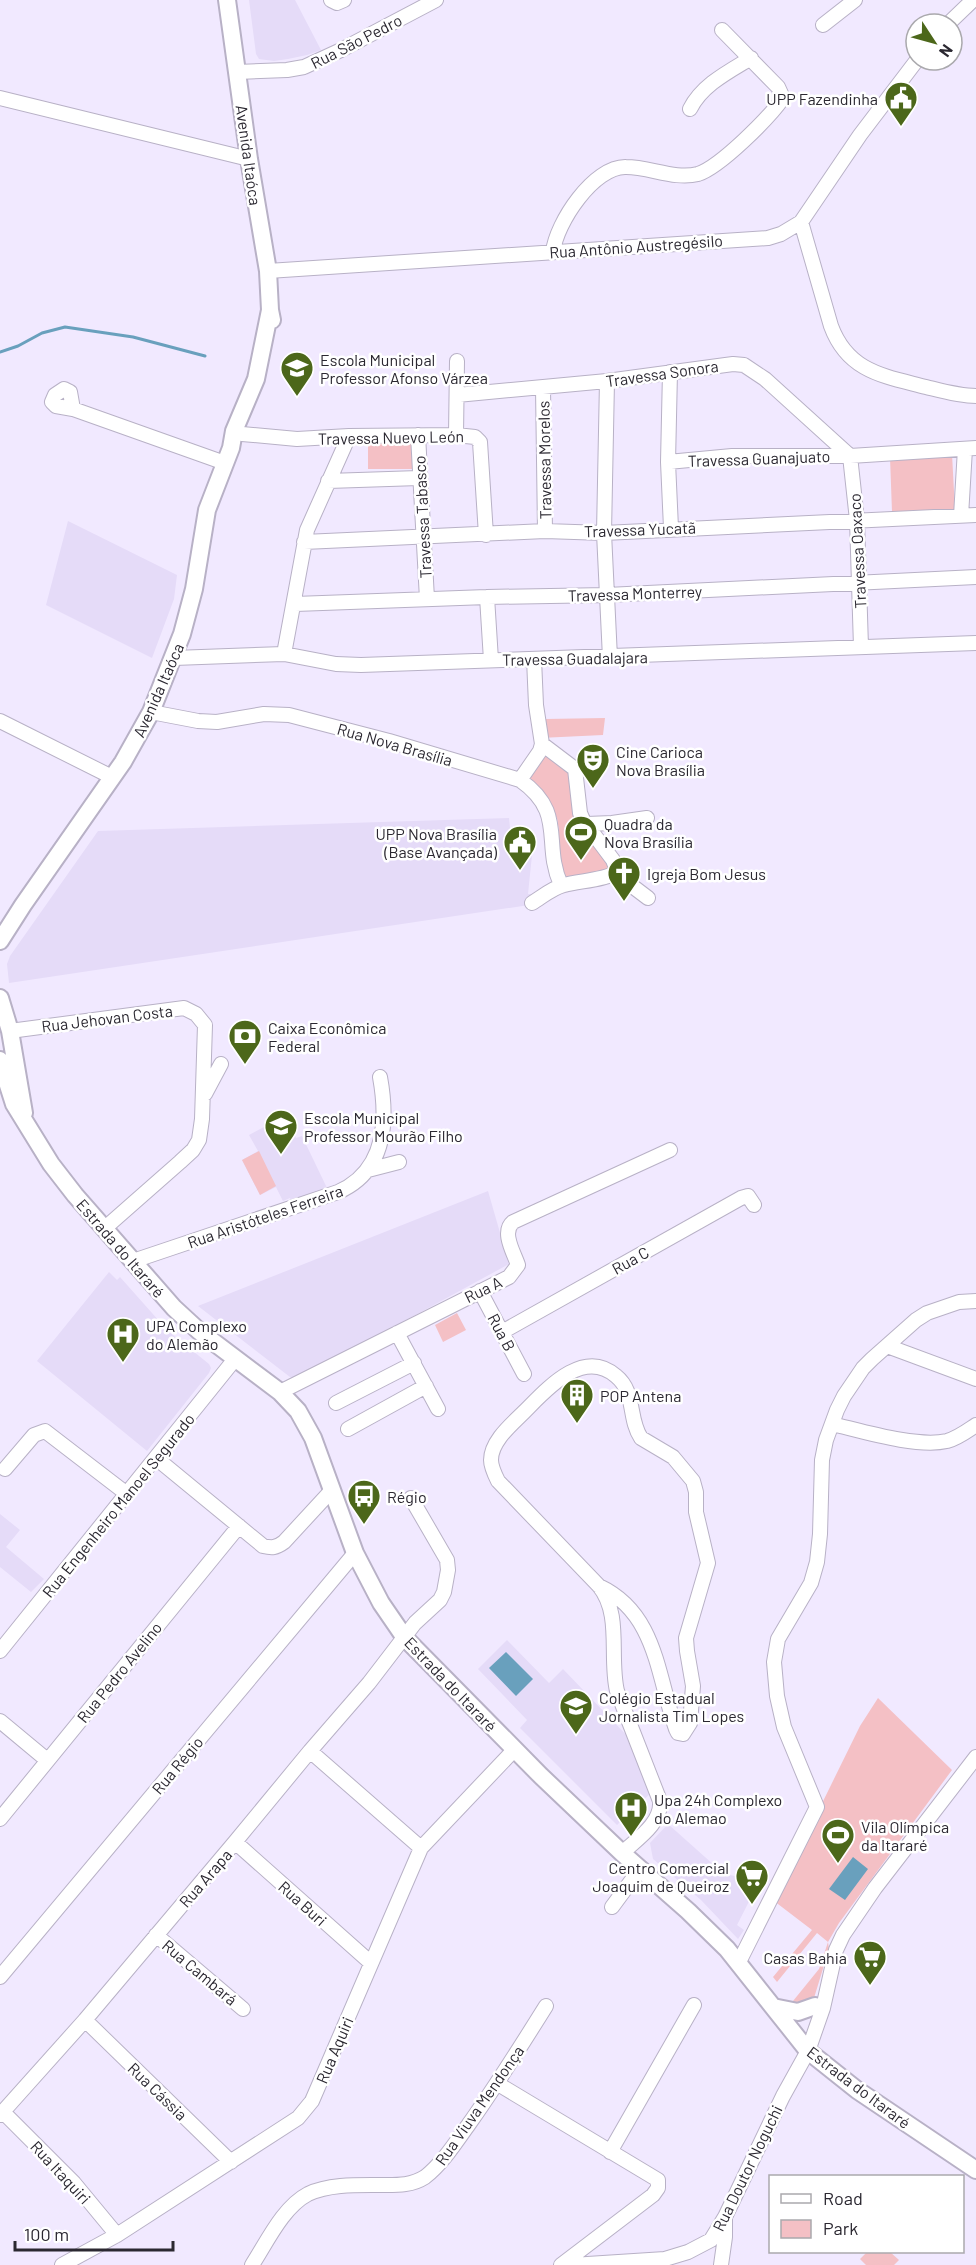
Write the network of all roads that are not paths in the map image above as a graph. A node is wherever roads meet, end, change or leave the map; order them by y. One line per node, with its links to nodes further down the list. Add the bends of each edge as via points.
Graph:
1 (227, 0): 11 (main road, Avenida Itaóca)
2 (331, 0): 3 (street)
3 (344, 0)
4 (436, 0): 11 (street, Rua São Pedro, via 304,67)
5 (855, 0): 8 (street)
6 (973, 0): 7 (street)
7 (960, 12)
8 (823, 25)
9 (722, 30): 10 (street)
10 (750, 58): 14 (street, via 707,86); 17 (street, via 781,93 783,98 776,108 728,154 701,173 688,176 626,167 611,170 591,185 570,211 557,234)
11 (237, 72): 15 (main road, Avenida Itaóca)
12 (908, 72): 16 (street, Rua Antônio Austregésilo)
13 (0, 98): 15 (street)
14 (690, 109)
15 (249, 159): 18 (main road, Avenida Itaóca)
16 (801, 222): 17 (street, Rua Antônio Austregésilo, via 768,238); 24 (street, via 831,326 844,352 866,369 887,377)
17 (553, 252): 18 (street, Rua Antônio Austregésilo)
18 (268, 271): 29 (main road, Avenida Itaóca, via 270,310 256,379 234,431)
19 (457, 361): 23 (street)
20 (670, 372): 21 (street, Travessa Sonora); 31 (street, Travessa Sonora, via 744,365 765,379); 32 (street)
21 (607, 381): 22 (street, Travessa Sonora); 40 (street)
22 (543, 388): 23 (street, Travessa Sonora); 39 (street, Travessa Morelos)
23 (457, 395): 27 (street)
24 (976, 396)
25 (73, 409): 29 (street, Travessa Nuevo León)
26 (418, 435): 27 (street, Travessa Nuevo León); 28 (street, Travessa Nuevo León); 33 (street, Travessa Tabasco)
27 (456, 435): 41 (street, Travessa Nuevo León, via 475,437 480,442)
28 (349, 436): 29 (street, Travessa Nuevo León); 34 (street)
29 (233, 448): 53 (main road, Avenida Itaóca, via 207,510 189,612)
30 (970, 448): 31 (street); 36 (street)
31 (850, 456): 32 (street, Travessa Guanajuato, via 732,456); 37 (street, Travessa Oaxaco)
32 (668, 462): 38 (street)
33 (420, 478): 34 (street); 42 (street, Travessa Tabasco)
34 (328, 481): 43 (street)
35 (976, 515): 36 (street, Travessa Yucatã)
36 (961, 516): 37 (street, Travessa Yucatã)
37 (857, 520): 38 (street, Travessa Yucatã); 45 (street, Travessa Oaxaco)
38 (671, 528): 40 (street, Travessa Yucatã)
39 (545, 531): 40 (street, Travessa Yucatã); 41 (street, Travessa Yucatã)
40 (604, 533): 46 (street)
41 (486, 535): 42 (street, Travessa Yucatã)
42 (423, 538): 43 (street, Travessa Yucatã); 48 (street, Travessa Tabasco)
43 (304, 542): 49 (street)
44 (976, 577): 45 (street, Travessa Monterrey)
45 (860, 581): 46 (street, Travessa Monterrey); 51 (street, Travessa Oaxaco)
46 (607, 595): 47 (street, Travessa Monterrey); 54 (street)
47 (487, 597): 48 (street, Travessa Monterrey); 56 (street)
48 (427, 599): 49 (street, Travessa Monterrey)
49 (295, 604): 52 (street)
50 (976, 643): 51 (street, Travessa Guadalajara)
51 (861, 647): 54 (street, Travessa Guadalajara)
52 (284, 654): 53 (street, Travessa Guadalajara); 56 (street, Travessa Guadalajara, via 361,665)
53 (174, 658): 57 (main road, Avenida Itaóca)
54 (609, 658): 55 (street, Travessa Guadalajara)
55 (534, 659): 56 (street, Travessa Guadalajara); 59 (street)
56 (492, 660)
57 (152, 712): 60 (main road, Avenida Itaóca); 61 (street, Rua Nova Brasília, via 216,722 264,714 289,715)
58 (0, 721): 60 (street)
59 (542, 744): 61 (street); 63 (street, via 575,769 580,813)
60 (112, 777): 68 (main road, Avenida Itaóca)
61 (520, 780): 65 (street, Rua Nova Brasília, via 548,811 555,870)
62 (647, 818): 63 (street)
63 (587, 824): 64 (street, via 613,860)
64 (615, 873): 65 (street); 66 (street)
65 (561, 885): 67 (street)
66 (648, 898)
67 (532, 903)
68 (23, 905): 69 (main road, Avenida Itaóca); 70 (main road, Avenida Itaóca)
69 (0, 925)
70 (0, 941)
71 (0, 998): 72 (main road, Estrada do Itararé)
72 (10, 1031): 76 (street, Rua Jehovan Costa, via 188,1009 205,1025); 77 (main road, Estrada do Itararé)
73 (0, 1060): 77 (main road, Estrada do Itararé, via 9,1093)
74 (221, 1064): 76 (street)
75 (380, 1077): 80 (street, Rua Aristóteles Ferreira, via 383,1132)
76 (203, 1098): 82 (street, Rua Jehovan Costa, via 200,1134 194,1150)
77 (25, 1120): 82 (main road, Estrada do Itararé, via 57,1172)
78 (670, 1150): 84 (street, Rua A, via 513,1222 507,1233 518,1265 516,1270)
79 (399, 1162): 80 (street)
80 (368, 1170): 83 (street, Rua Aristóteles Ferreira, via 338,1192)
81 (754, 1205): 86 (street, Rua C, via 748,1196 741,1198)
82 (105, 1228): 83 (main road, Estrada do Itararé)
83 (133, 1261): 89 (main road, Estrada do Itararé, via 178,1313)
84 (480, 1291): 86 (street, Rua B); 87 (street, Rua A)
85 (976, 1301): 88 (street, via 959,1302 927,1313)
86 (502, 1332): 91 (street, Rua B)
87 (397, 1333): 90 (street); 94 (street, Rua A)
88 (887, 1346): 92 (street); 97 (street, via 863,1368 844,1396)
89 (235, 1359): 94 (main road, Estrada do Itararé); 100 (street, Rua Engenheiro Manoel Segurado)
90 (414, 1363): 93 (street); 95 (street)
91 (525, 1374)
92 (976, 1379)
93 (426, 1386): 96 (street); 99 (street)
94 (280, 1392): 102 (main road, Estrada do Itararé, via 292,1403 313,1438)
95 (336, 1403)
96 (438, 1409)
97 (832, 1424): 98 (street, via 926,1442 950,1440); 122 (street, via 822,1460 815,1573 783,1628 774,1662 784,1728 817,1807)
98 (976, 1425)
99 (348, 1430)
100 (156, 1458): 103 (street, Rua Engenheiro Manoel Segurado); 105 (street)
101 (5, 1469): 103 (street, via 34,1435 45,1431)
102 (332, 1490): 105 (street, via 277,1547 263,1546); 106 (main road, Estrada do Itararé)
103 (127, 1494): 109 (street, Rua Engenheiro Manoel Segurado)
104 (411, 1498): 108 (street, Rua Arapa, via 444,1554 447,1570 442,1596)
105 (239, 1526): 114 (street, Rua Pedro Avelino)
106 (355, 1553): 108 (main road, Estrada do Itararé); 124 (street, Rua Régio)
107 (599, 1586): 107 (street, via 498,1481 491,1460 497,1442 545,1390 569,1372 593,1367 612,1372 623,1383 641,1438 674,1456 696,1487 696,1512 708,1563 686,1638 693,1686 690,1723 683,1734 676,1729 643,1626 624,1601); 118 (street, via 611,1606 617,1691 661,1809 657,1819)
108 (405, 1638): 111 (main road, Estrada do Itararé); 112 (street, Rua Arapa)
109 (0, 1651)
110 (0, 1721): 114 (street)
111 (514, 1749): 117 (street, Rua Aquiri); 118 (main road, Estrada do Itararé)
112 (310, 1751): 116 (street, Rua Arapa); 117 (street)
113 (976, 1758): 125 (street, Rua Doutor Noguchi, via 853,1919 836,1950)
114 (47, 1760): 115 (street, Rua Pedro Avelino)
115 (0, 1819)
116 (236, 1842): 121 (street, Rua Arapa); 123 (street, Rua Buri)
117 (421, 1848): 123 (street, Rua Aquiri)
118 (622, 1853): 119 (main road, Estrada do Itararé)
119 (640, 1869): 120 (street); 122 (main road, Estrada do Itararé)
120 (612, 1907)
121 (156, 1935): 129 (street, Rua Cambará); 130 (street, Rua Arapa)
122 (739, 1962): 128 (main road, Estrada do Itararé)
123 (371, 1964): 135 (street, Rua Aquiri, via 312,2102 298,2118)
124 (0, 1977)
125 (821, 2000): 128 (main road, via 798,2012); 131 (street, Rua Doutor Noguchi)
126 (694, 2005): 134 (street)
127 (546, 2006): 132 (street, Rua Viuva Mendonça)
128 (773, 2007): 131 (main road, Estrada do Itararé)
129 (243, 2009)
130 (85, 2020): 133 (street, Rua Arapa); 135 (street, Rua Cássia)
131 (805, 2048): 136 (main road, Estrada do Itararé, via 857,2090); 137 (street, Rua Doutor Noguchi)
132 (498, 2084): 134 (street); 141 (street, Rua Viuva Mendonça, via 457,2141 425,2176 404,2184 345,2186 308,2194 284,2217)
133 (1, 2113): 138 (street, Rua Itaquiri, via 74,2183)
134 (610, 2152): 142 (street, via 658,2180 658,2188)
135 (231, 2162): 138 (street, Rua Aquiri)
136 (976, 2170)
137 (725, 2217): 139 (street, Rua Doutor Noguchi); 145 (street)
138 (117, 2235): 140 (street, Rua Aquiri)
139 (711, 2240): 143 (street, Rua Doutor Noguchi, via 665,2259); 144 (street)
140 (62, 2265)
141 (252, 2265)
142 (561, 2265)
143 (572, 2265)
144 (686, 2265)
145 (721, 2265)

